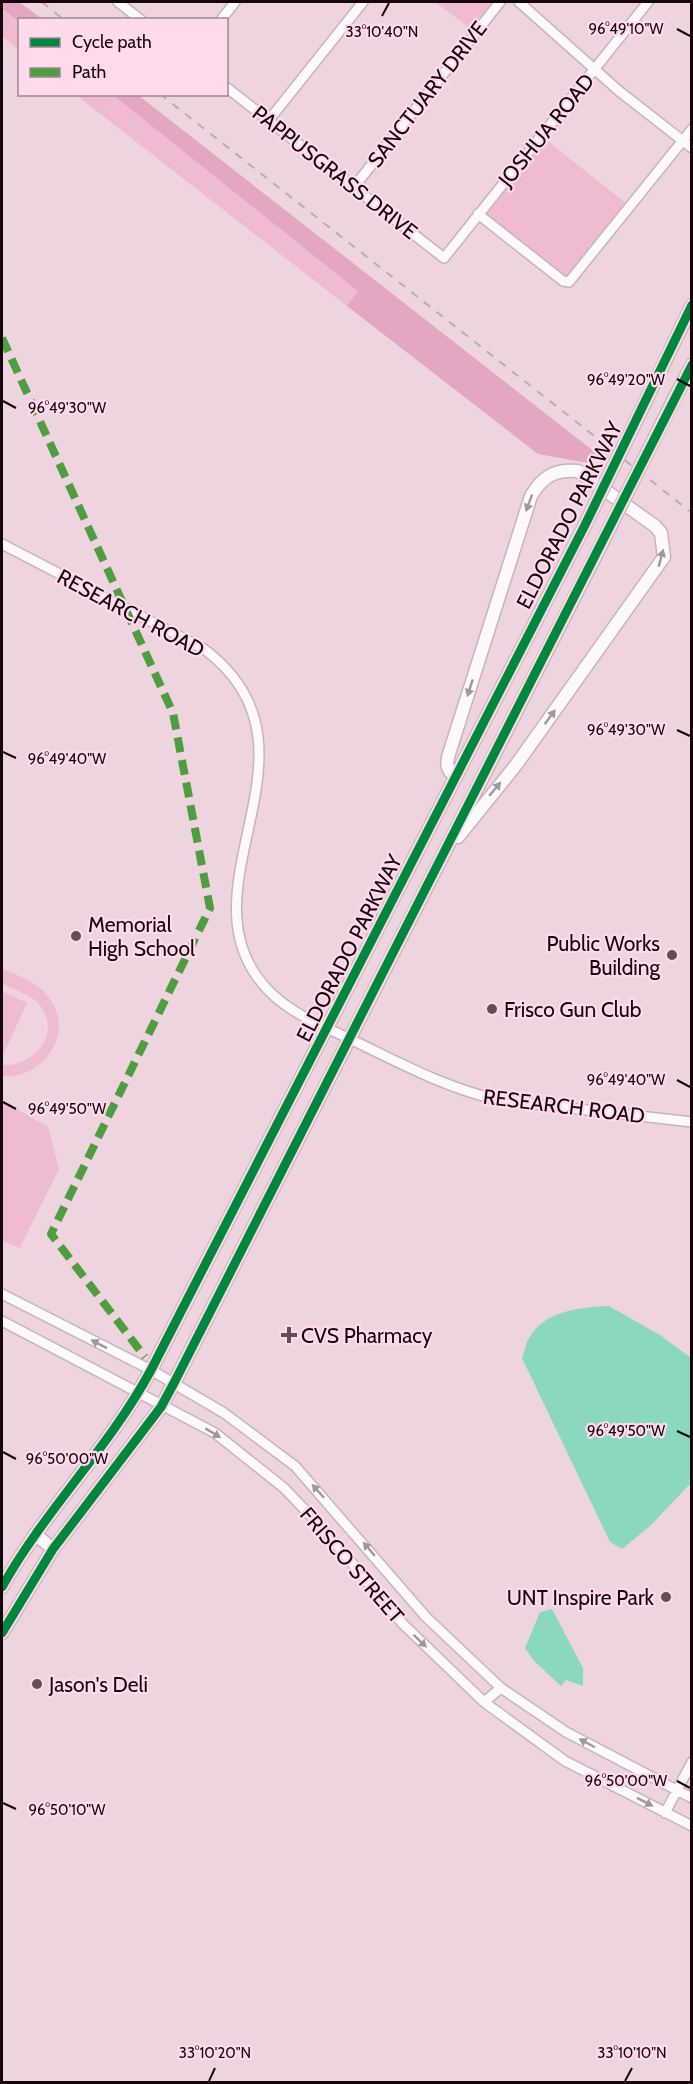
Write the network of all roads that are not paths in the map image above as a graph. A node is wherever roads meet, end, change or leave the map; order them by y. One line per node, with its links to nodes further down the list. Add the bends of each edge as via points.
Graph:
1 (118, 2): 7 (street)
2 (236, 2): 8 (street)
3 (363, 2): 11 (street)
4 (500, 2): 15 (street, SANCTUARY DRIVE)
5 (519, 2): 9 (street)
6 (648, 2): 9 (street, JOSHUA ROAD)
7 (138, 18)
8 (223, 18)
9 (595, 69): 13 (street); 16 (street, JOSHUA ROAD)
10 (228, 89): 11 (street, PAPPUSGRASS DRIVE)
11 (269, 120): 15 (street, PAPPUSGRASS DRIVE)
12 (692, 129): 13 (street)
13 (682, 141): 14 (street); 16 (street, via 573,280 566,283)
14 (692, 148)
15 (354, 187): 17 (street, PAPPUSGRASS DRIVE)
16 (478, 214): 17 (street, JOSHUA ROAD)
17 (444, 258)
18 (692, 305): 21 (main road, ELDORADO PARKWAY, bridge)
19 (692, 365): 22 (main road, ELDORADO PARKWAY, bridge)
20 (2, 544): 23 (street, RESEARCH ROAD, via 204,650 235,679 252,712 260,748 258,779 236,893 238,935 250,965 270,992 291,1009)
21 (456, 777): 22 (main road, one-way to 21, via 516,765 664,557 662,539 655,526 578,471 548,475 531,496 448,757 446,766); 23 (main road, ELDORADO PARKWAY)
22 (437, 864): 24 (main road, ELDORADO PARKWAY)
23 (328, 1029): 24 (street, RESEARCH ROAD); 26 (main road, ELDORADO PARKWAY)
24 (349, 1038): 25 (street, RESEARCH ROAD, via 410,1070 469,1093 499,1100); 27 (main road, ELDORADO PARKWAY)
25 (692, 1122)
26 (242, 1196): 27 (main road); 30 (main road, ELDORADO PARKWAY)
27 (262, 1206): 31 (main road, ELDORADO PARKWAY)
28 (2, 1294): 30 (street, FRISCO STREET, one-way to 28)
29 (2, 1321): 32 (street, FRISCO STREET)
30 (151, 1371): 31 (street, FRISCO STREET); 32 (main road, ELDORADO PARKWAY)
31 (174, 1383): 33 (main road, ELDORADO PARKWAY); 38 (street, FRISCO STREET, one-way to 31, via 426,1617 295,1466 224,1413)
32 (138, 1394): 33 (street, FRISCO STREET); 34 (main road, ELDORADO PARKWAY)
33 (160, 1407): 35 (main road, ELDORADO PARKWAY); 39 (street, FRISCO STREET, one-way to 39, via 214,1433 284,1488 403,1624)
34 (35, 1534): 35 (main road); 36 (main road, ELDORADO PARKWAY)
35 (53, 1549): 37 (main road, ELDORADO PARKWAY)
36 (2, 1587)
37 (2, 1633)
38 (501, 1688): 39 (street); 41 (street, FRISCO STREET, one-way to 38, via 566,1732)
39 (484, 1702): 43 (street, FRISCO STREET, one-way to 43, via 565,1761)
40 (692, 1762): 41 (street)
41 (676, 1791): 42 (street, FRISCO STREET); 43 (street)
42 (692, 1798)
43 (665, 1812): 44 (street, FRISCO STREET)
44 (692, 1826)

